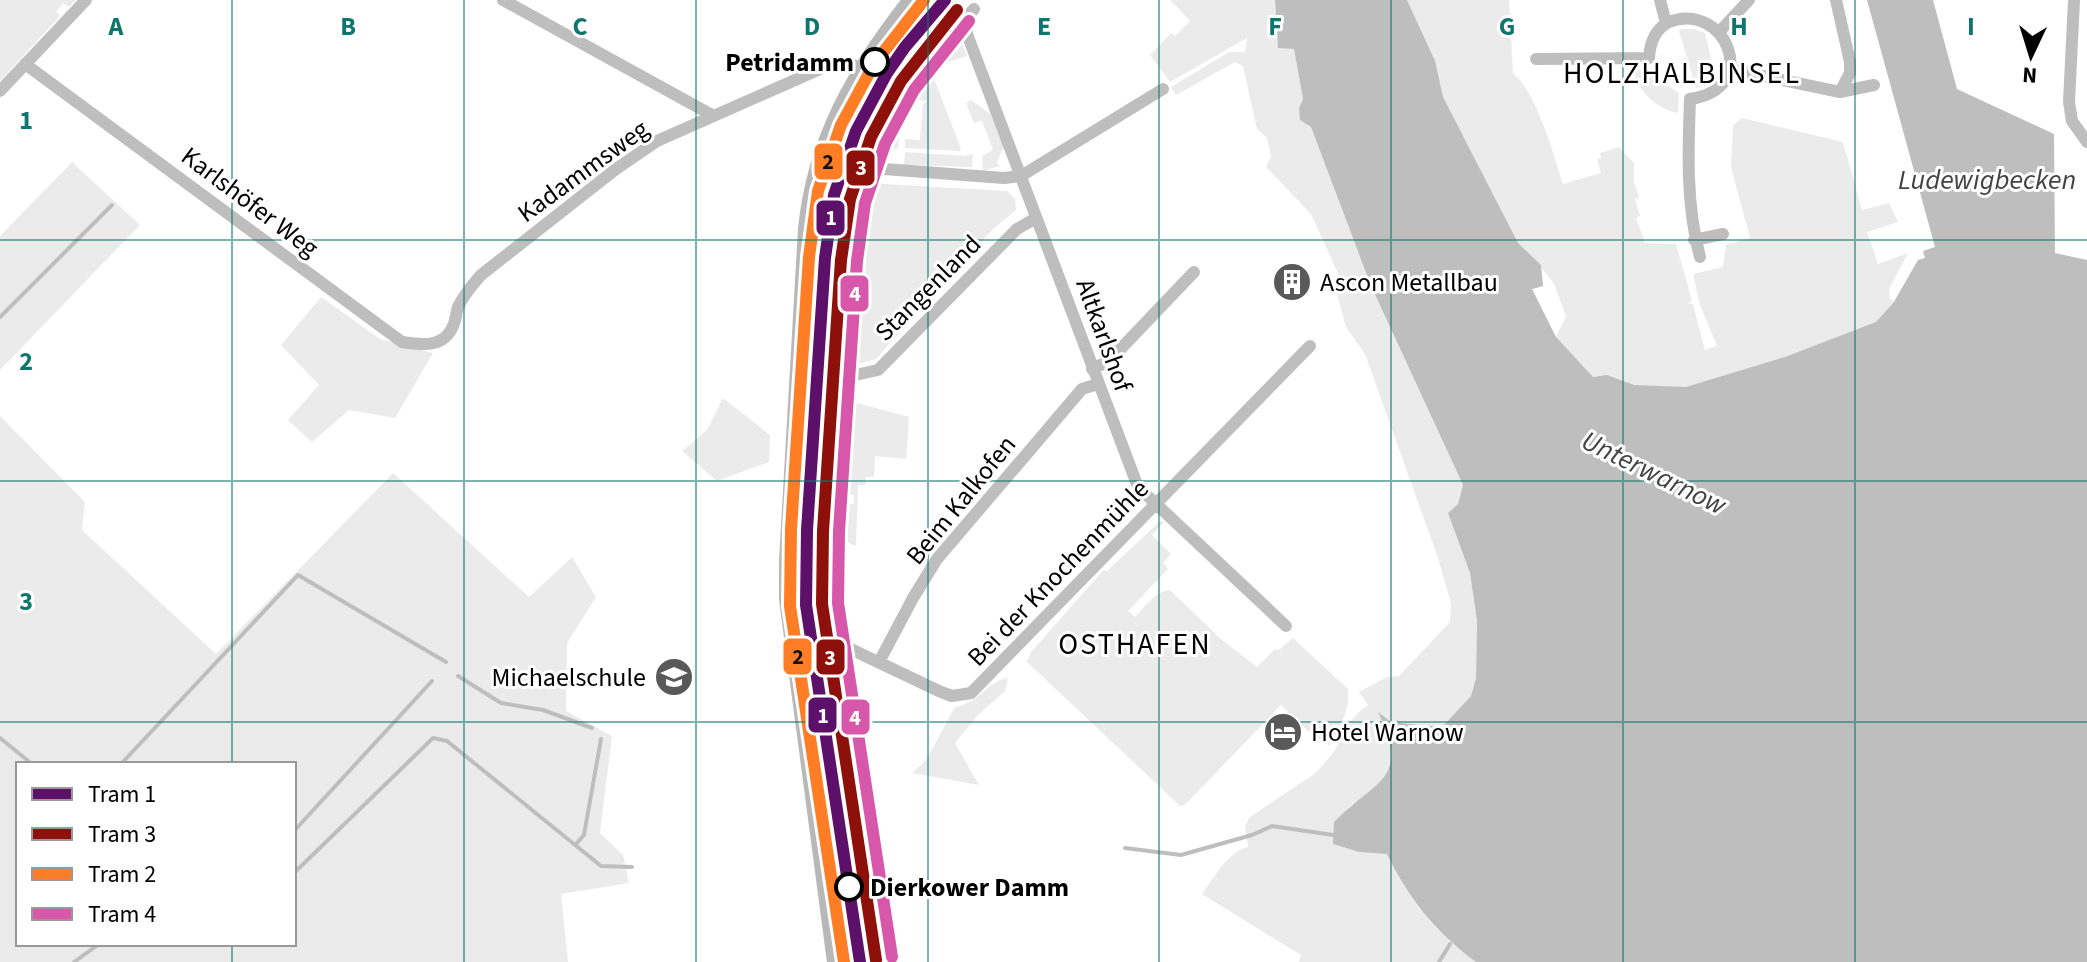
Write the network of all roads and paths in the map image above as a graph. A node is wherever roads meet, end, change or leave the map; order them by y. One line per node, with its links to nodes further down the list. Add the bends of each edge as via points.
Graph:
1 (86, 0): 12 (street)
2 (503, 0): 19 (street)
3 (912, 0): 13 (street)
4 (1660, 0): 9 (street)
5 (1749, 0): 10 (street)
6 (1836, 0): 18 (street, via 1850,62)
7 (2074, 0): 20 (street, via 2069,102 2072,121)
8 (974, 9): 22 (street, Altkarlshof, via 967,17 967,34)
9 (1666, 23): 10 (street, via 1689,16); 11 (street, via 1652,39 1649,58)
10 (1721, 30): 14 (street, via 1730,47)
11 (1536, 59)
12 (25, 64): 17 (street); 28 (street, Karlshöfer Weg, via 402,342 441,342)
13 (863, 68): 19 (street, Kadammsweg, via 834,63); 21 (street)
14 (1729, 69): 18 (street); 25 (street, via 1718,87 1690,99)
15 (1874, 85): 18 (street)
16 (1163, 89): 22 (street)
17 (0, 91)
18 (1840, 92)
19 (718, 112): 28 (street, Kadammsweg, via 630,159 481,275 458,308)
20 (2087, 142)
21 (821, 156): 22 (street, via 857,167); 35 (street, via 807,229 788,561)
22 (1021, 176): 23 (street, Altkarlshof)
23 (1036, 218): 30 (street, Altkarlshof); 31 (street, Stangenland, via 1017,229 878,370)
24 (1723, 234): 25 (street)
25 (1694, 240): 26 (street)
26 (1700, 257)
27 (1194, 272): 30 (street, via 1109,361)
28 (453, 329)
29 (1310, 346): 33 (street, Bei der Knochenmühle)
30 (1092, 369): 32 (street, Altkarlshof)
31 (846, 377)
32 (1098, 384): 33 (street, Altkarlshof, via 1138,487); 36 (street, Beim Kalkofen, via 1082,389 937,559)
33 (1156, 504): 34 (street, Altkarlshof); 36 (street, Bei der Knochenmühle, via 971,693 952,696)
34 (1286, 626)
35 (792, 638): 36 (street, Bei der Knochenmühle, via 824,638); 37 (street)
36 (879, 662)
37 (836, 962)

